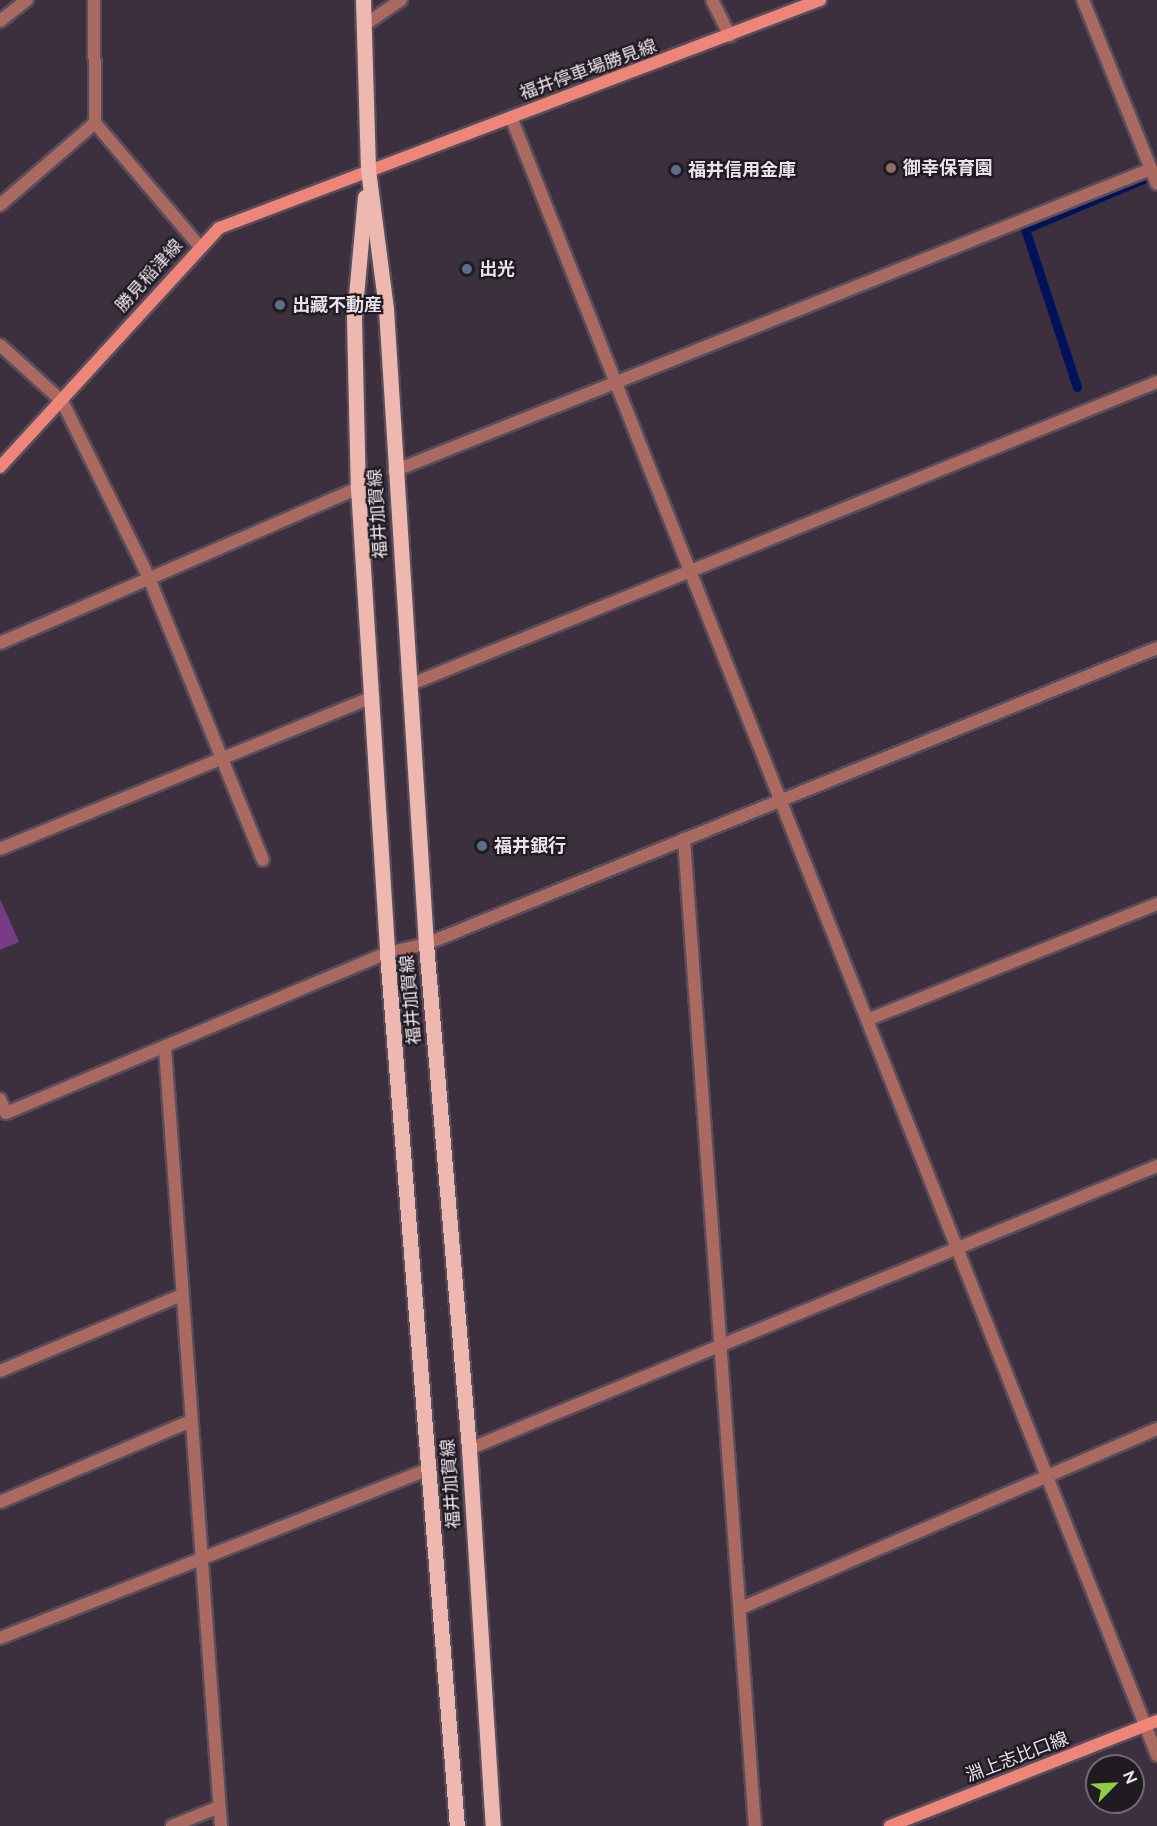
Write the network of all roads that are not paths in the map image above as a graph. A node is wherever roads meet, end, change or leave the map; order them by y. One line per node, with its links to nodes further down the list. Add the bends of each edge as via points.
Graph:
1 (27, 0): 8 (street)
2 (94, 0): 12 (street)
3 (363, 0): 9 (main road, 福井加賀線)
4 (402, 0): 9 (street)
5 (712, 0): 10 (street)
6 (820, 0): 10 (main road, 福井停車場勝見線)
7 (1083, 0): 13 (street)
8 (0, 21)
9 (363, 26): 14 (main road, 福井加賀線)
10 (730, 36): 11 (main road, 福井停車場勝見線)
11 (511, 117): 14 (main road, 福井停車場勝見線); 20 (street)
12 (95, 123): 16 (street); 17 (street)
13 (1151, 169): 15 (street); 20 (street)
14 (368, 170): 17 (main road, 勝見稲津線, via 219,228); 23 (main road, 福井加賀線, via 386,309); 24 (main road, 福井加賀線, via 354,318)
15 (1157, 184)
16 (0, 205)
17 (200, 247): 21 (main road, 勝見稲津線)
18 (0, 345): 21 (street)
19 (1157, 382): 25 (street)
20 (617, 385): 23 (street); 25 (street)
21 (62, 401): 22 (main road, 勝見稲津線); 26 (street)
22 (0, 467)
23 (394, 471): 29 (main road, 福井加賀線)
24 (358, 488): 26 (street); 30 (main road, 福井加賀線)
25 (690, 572): 29 (street); 32 (street)
26 (149, 578): 27 (street); 31 (street)
27 (0, 643)
28 (1157, 648): 32 (street)
29 (410, 685): 37 (main road, 福井加賀線)
30 (373, 697): 31 (street); 38 (main road, 福井加賀線)
31 (223, 757): 34 (street); 35 (street)
32 (780, 801): 33 (street); 39 (street)
33 (684, 839): 37 (street); 45 (street)
34 (0, 849)
35 (263, 860)
36 (1157, 904): 39 (street)
37 (426, 944): 38 (street); 49 (main road, 福井加賀線)
38 (387, 953): 40 (street); 50 (main road, 福井加賀線)
39 (867, 1020): 43 (street)
40 (165, 1048): 41 (street, via 6,1113); 44 (street)
41 (0, 1099)
42 (1157, 1166): 43 (street)
43 (957, 1248): 45 (street); 51 (street)
44 (182, 1294): 46 (street); 47 (street)
45 (724, 1344): 49 (street); 54 (street)
46 (0, 1371)
47 (191, 1420): 52 (street); 53 (street)
48 (1157, 1429): 51 (street)
49 (469, 1449): 62 (main road, 福井加賀線)
50 (431, 1468): 53 (street); 61 (main road, 福井加賀線)
51 (1046, 1476): 54 (street); 56 (street)
52 (0, 1502)
53 (200, 1556): 55 (street); 58 (street)
54 (741, 1608): 63 (street)
55 (0, 1638)
56 (1151, 1723): 57 (street); 64 (main road, 淵上志比口線)
57 (1157, 1755)
58 (219, 1807): 59 (street); 60 (street)
59 (172, 1826)
60 (221, 1826)
61 (457, 1826)
62 (493, 1826)
63 (755, 1826)
64 (890, 1826)

